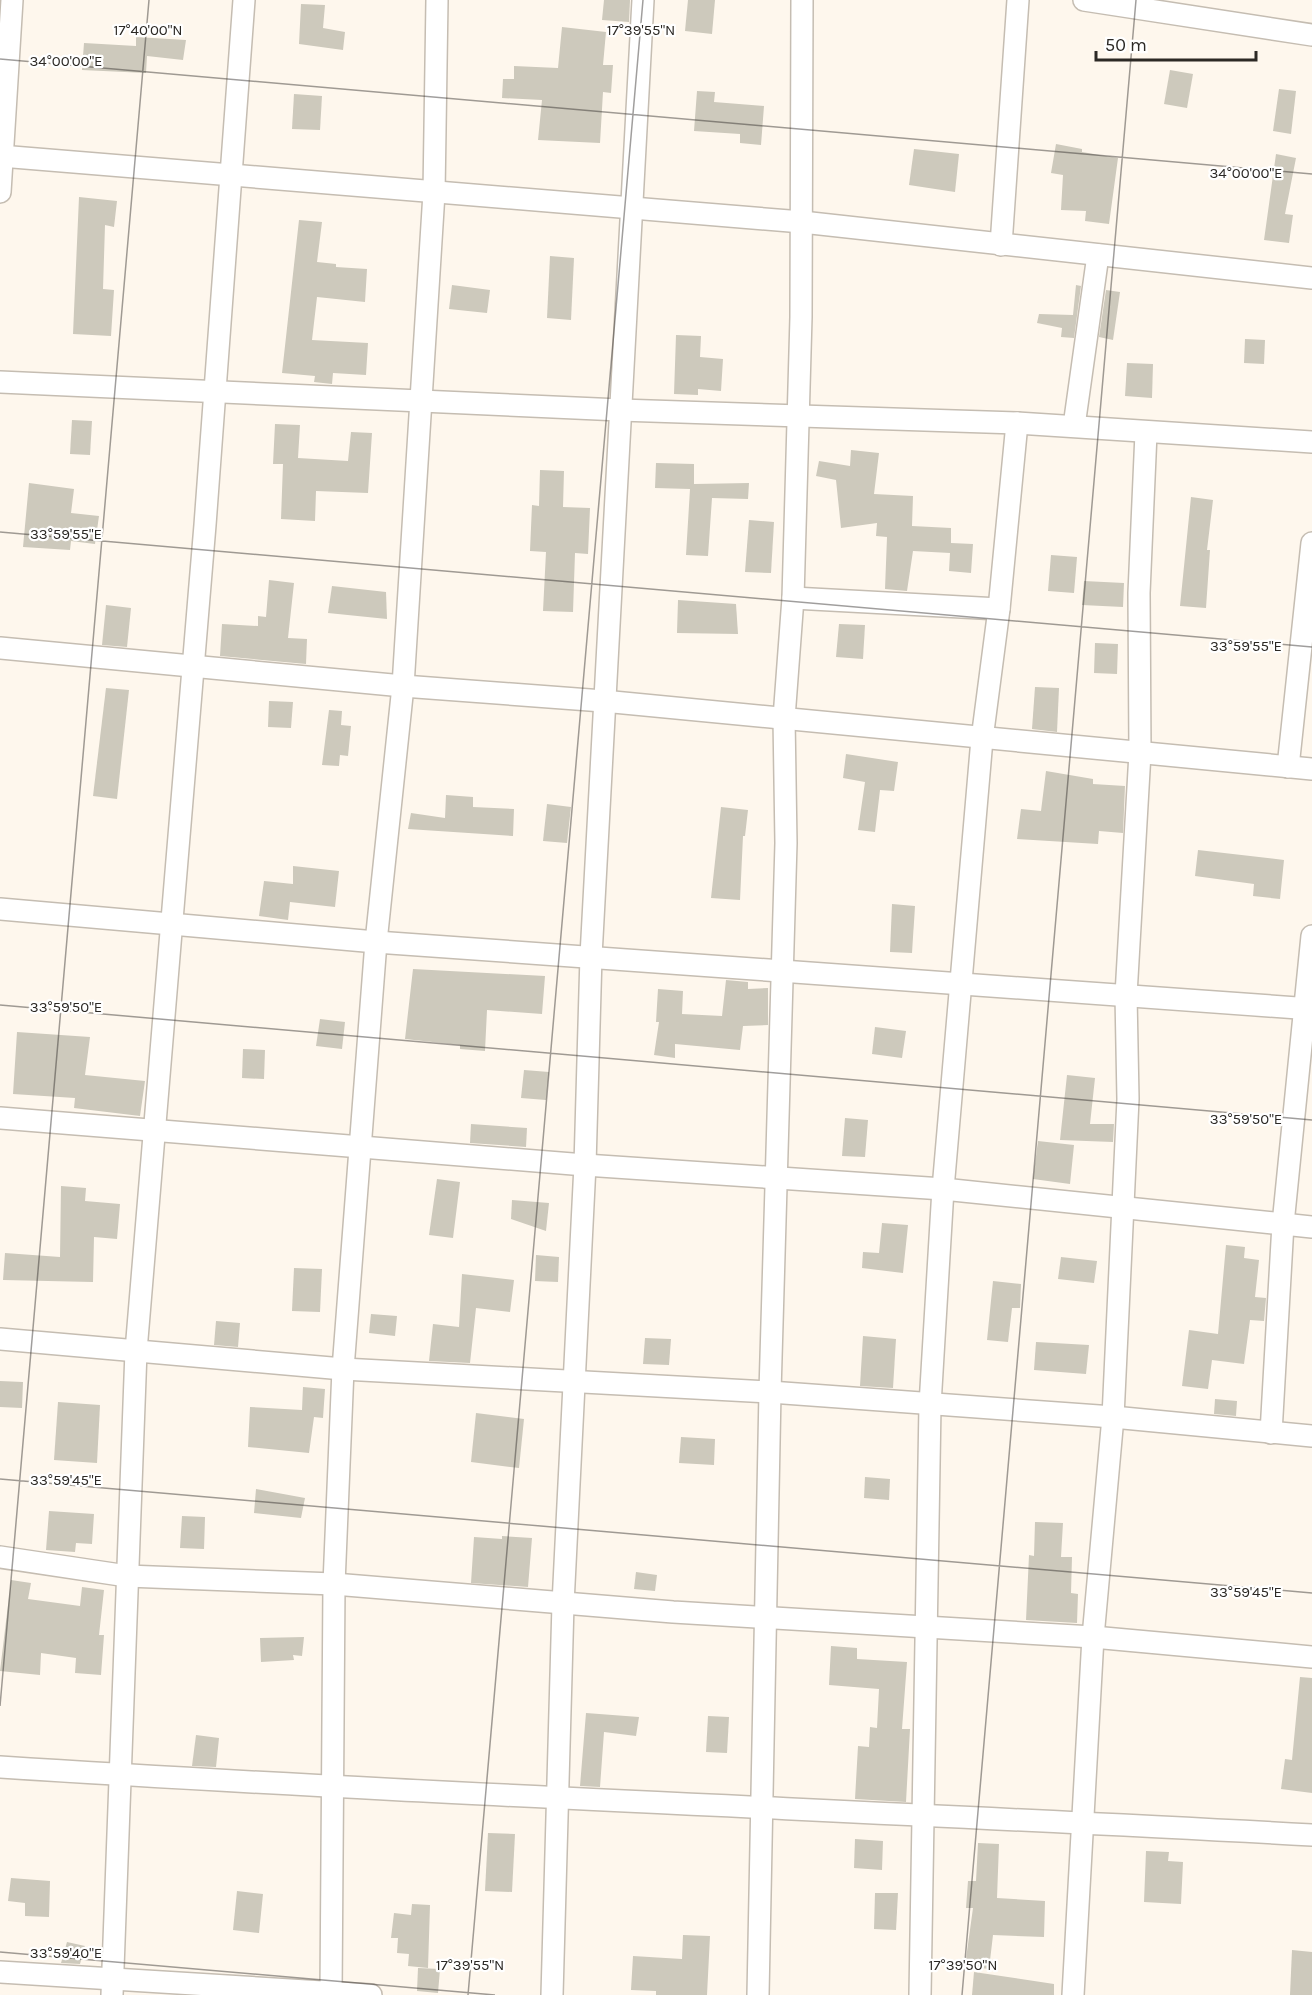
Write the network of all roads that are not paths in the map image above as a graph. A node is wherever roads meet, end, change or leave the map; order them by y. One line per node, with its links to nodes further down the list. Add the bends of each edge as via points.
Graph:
1 (12, 0): 9 (street)
2 (244, 0): 10 (street)
3 (437, 0): 12 (street)
4 (643, 0): 13 (street)
5 (802, 0): 14 (street)
6 (1018, 0): 15 (street)
7 (1084, 0): 8 (street)
8 (1312, 35)
9 (1, 156): 10 (street); 11 (street)
10 (232, 176): 12 (street); 19 (street)
11 (0, 192)
12 (434, 194): 13 (street); 20 (street)
13 (633, 208): 14 (street); 21 (street)
14 (802, 222): 15 (street); 22 (street)
15 (1001, 244): 16 (street)
16 (1098, 255): 17 (street); 24 (street)
17 (1312, 278)
18 (0, 382): 19 (street)
19 (215, 392): 20 (street); 31 (street)
20 (419, 400): 21 (street); 32 (street)
21 (620, 410): 22 (street); 33 (street)
22 (796, 414): 23 (street); 28 (street)
23 (1017, 423): 24 (street); 29 (street)
24 (1074, 426): 25 (street)
25 (1146, 433): 26 (street); 36 (street, via 1139,593)
26 (1312, 442)
27 (1312, 543): 37 (street)
28 (793, 598): 29 (street); 34 (street)
29 (999, 609): 35 (street)
30 (0, 648): 31 (street)
31 (192, 666): 32 (street); 40 (street)
32 (403, 686): 33 (street); 42 (street)
33 (603, 701): 34 (street); 43 (street)
34 (784, 718): 35 (street); 44 (street)
35 (982, 739): 36 (street); 45 (street)
36 (1140, 753): 37 (street); 46 (street)
37 (1288, 767): 38 (street)
38 (1312, 769)
39 (0, 909): 40 (street)
40 (172, 926): 42 (street); 49 (street)
41 (1312, 936): 47 (street)
42 (376, 942): 43 (street); 50 (street)
43 (591, 956): 44 (street); 51 (street)
44 (783, 971): 45 (street); 52 (street)
45 (960, 982): 46 (street); 53 (street)
46 (1126, 995): 47 (street); 54 (street, via 1128,1099)
47 (1307, 1009): 55 (street)
48 (0, 1118): 49 (street)
49 (153, 1132): 50 (street); 58 (street)
50 (358, 1148): 51 (street); 59 (street)
51 (585, 1165): 52 (street); 60 (street)
52 (777, 1178): 53 (street); 61 (street)
53 (943, 1189): 54 (street); 62 (street)
54 (1122, 1209): 55 (street); 63 (street)
55 (1282, 1224): 56 (street); 64 (street)
56 (1312, 1227)
57 (0, 1339): 58 (street)
58 (136, 1351): 59 (street); 67 (street)
59 (344, 1369): 60 (street); 68 (street)
60 (574, 1383): 61 (street); 69 (street)
61 (770, 1392): 62 (street); 70 (street)
62 (930, 1405): 63 (street); 71 (street)
63 (1113, 1417): 64 (street); 72 (street)
64 (1271, 1433): 65 (street)
65 (1312, 1436)
66 (0, 1557): 67 (street)
67 (128, 1576): 68 (street); 75 (street)
68 (334, 1584): 69 (street); 76 (street)
69 (564, 1604): 70 (street); 77 (street)
70 (767, 1616): 71 (street); 78 (street)
71 (926, 1627): 72 (street); 79 (street)
72 (1093, 1637): 73 (street); 80 (street)
73 (1312, 1657)
74 (0, 1767): 75 (street)
75 (120, 1774): 76 (street); 83 (street)
76 (333, 1787): 77 (street); 84 (street)
77 (559, 1799): 78 (street); 86 (street)
78 (761, 1807): 79 (street); 87 (street)
79 (923, 1813): 80 (street); 88 (street)
80 (1081, 1822): 81 (street); 89 (street)
81 (1312, 1835)
82 (0, 1972): 83 (street)
83 (112, 1987): 84 (street)
84 (331, 1994): 85 (street)
85 (371, 1995)
86 (552, 1995)
87 (758, 1995)
88 (920, 1995)
89 (1073, 1995)

